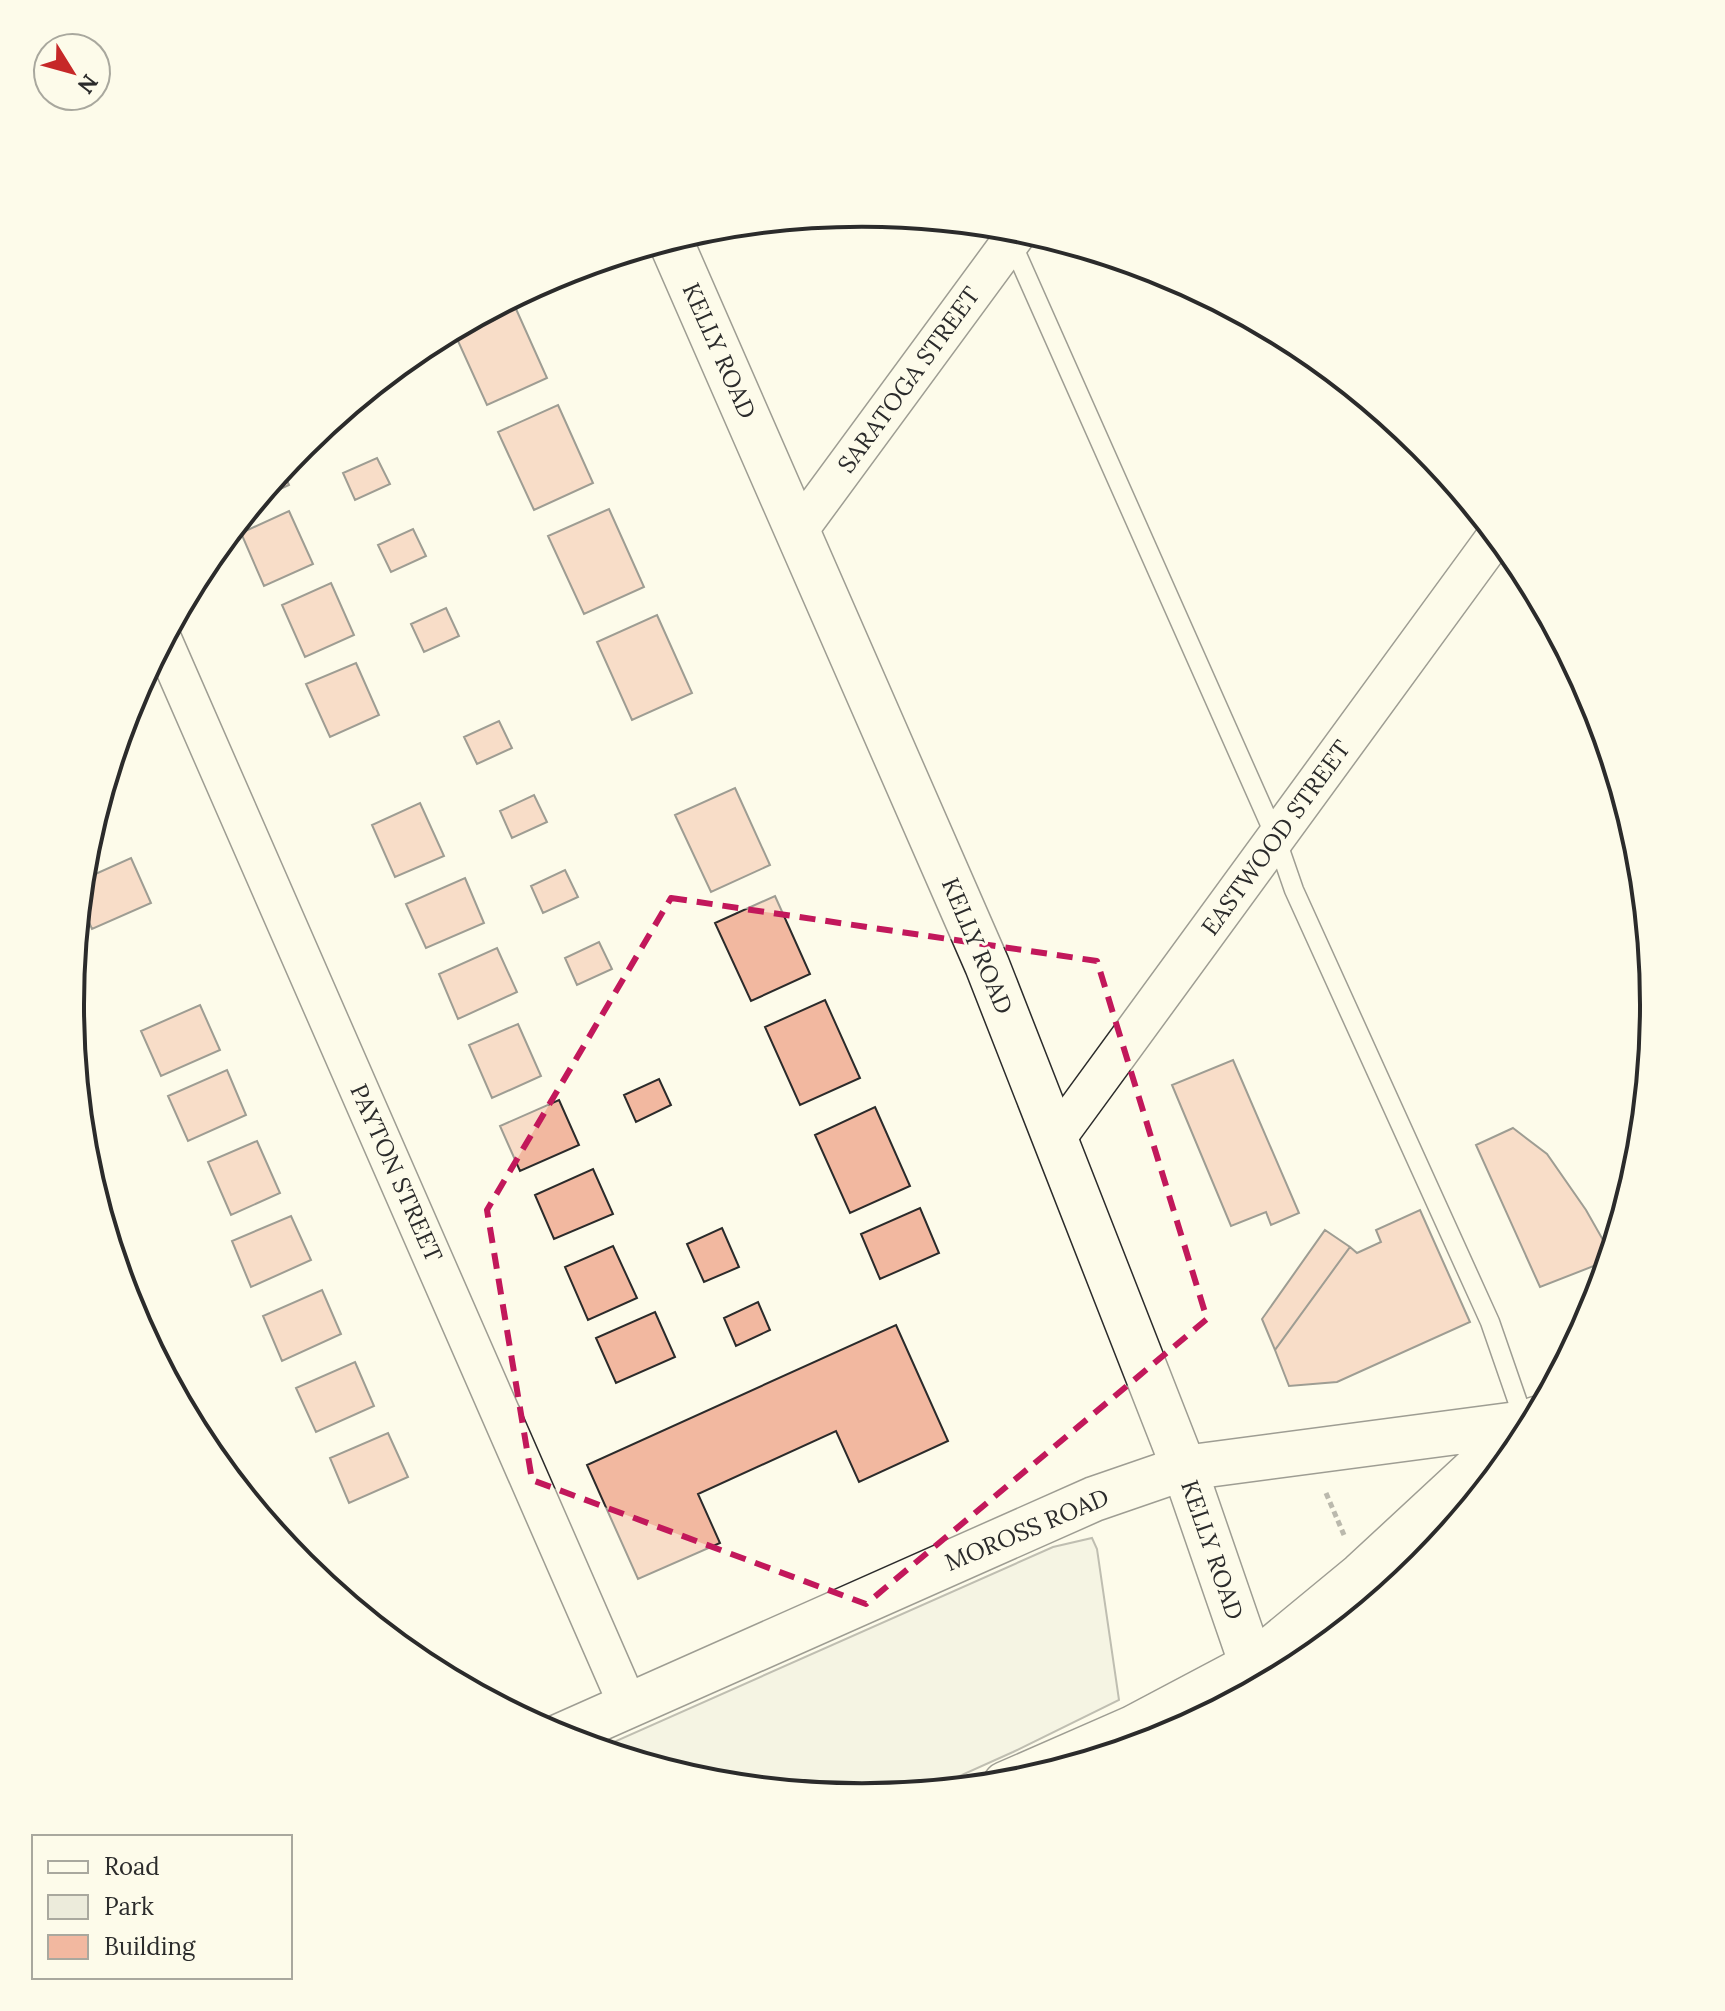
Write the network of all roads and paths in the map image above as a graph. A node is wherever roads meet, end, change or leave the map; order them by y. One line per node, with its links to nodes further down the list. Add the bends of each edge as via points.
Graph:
1 (1006, 241): 4 (street, SARATOGA STREET)
2 (1017, 243): 7 (lane)
3 (675, 251): 4 (main road, KELLY ROAD)
4 (798, 531): 8 (main road, KELLY ROAD, via 987,965)
5 (1490, 545): 7 (street, EASTWOOD STREET)
6 (168, 653): 18 (street, PAYTON STREET)
7 (1276, 838): 8 (street, EASTWOOD STREET); 9 (lane, via 1294,890 1490,1322)
8 (1055, 1140): 12 (main road, KELLY ROAD)
9 (1525, 1413)
10 (1517, 1427): 12 (main road, MOROSS ROAD)
11 (1500, 1452): 15 (main road, via 1361,1575)
12 (1184, 1468): 16 (main road, KELLY ROAD); 18 (main road, MOROSS ROAD, via 1094,1499)
13 (1323, 1488): 14 (path)
14 (1347, 1543)
15 (1268, 1670)
16 (1258, 1676)
17 (1240, 1686): 20 (main road)
18 (628, 1705): 19 (main road, MOROSS ROAD)
19 (575, 1729)
20 (1094, 1748)

